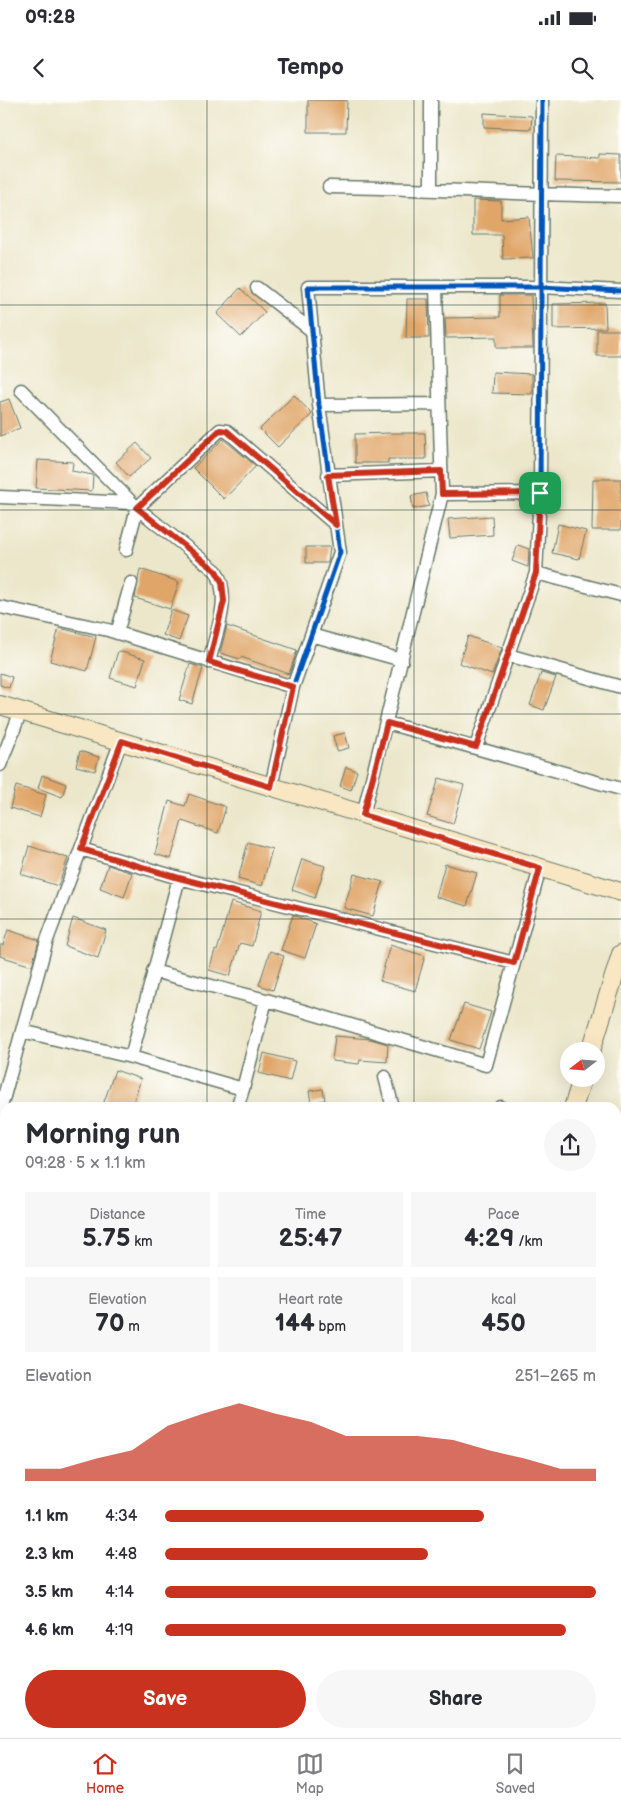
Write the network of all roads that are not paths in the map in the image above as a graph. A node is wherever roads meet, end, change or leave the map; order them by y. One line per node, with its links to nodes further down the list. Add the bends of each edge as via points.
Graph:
1 (431, 100): 4 (street)
2 (542, 100): 5 (street)
3 (329, 187): 4 (street)
4 (431, 188): 5 (street)
5 (541, 195): 6 (street); 9 (street)
6 (621, 196)
7 (436, 287): 9 (street); 11 (street, via 308,287); 13 (street)
8 (257, 288): 11 (street)
9 (540, 288): 10 (street); 17 (street)
10 (621, 291)
11 (311, 330): 14 (street)
12 (21, 390): 20 (street)
13 (439, 404): 14 (street); 15 (street)
14 (319, 405): 16 (street)
15 (441, 471): 16 (street); 18 (street)
16 (328, 475): 21 (street)
17 (540, 493): 18 (street); 23 (street)
18 (442, 494): 30 (street)
19 (0, 498): 20 (street)
20 (134, 505): 21 (street, via 220,430 227,431); 22 (street); 31 (street, via 216,571 222,582 224,601)
21 (336, 525): 28 (street, via 340,552)
22 (126, 550)
23 (536, 573): 25 (street); 29 (street)
24 (131, 583): 27 (street)
25 (621, 595)
26 (0, 607): 27 (street)
27 (117, 633): 31 (street)
28 (311, 635): 30 (street); 32 (street)
29 (508, 655): 33 (street); 38 (street)
30 (402, 660): 36 (street)
31 (209, 662): 32 (street)
32 (293, 687): 40 (street)
33 (621, 687)
34 (0, 705): 35 (street)
35 (20, 711): 37 (street); 39 (street)
36 (387, 723): 38 (street); 42 (street)
37 (122, 741): 40 (street); 43 (street)
38 (476, 747): 41 (street)
39 (0, 765)
40 (271, 787): 42 (street)
41 (621, 789)
42 (363, 815): 44 (street)
43 (81, 849): 45 (street); 51 (street, via 47,940)
44 (540, 868): 46 (street); 48 (street)
45 (179, 878): 48 (street); 49 (street)
46 (621, 892)
47 (621, 954): 52 (street)
48 (514, 963): 50 (street, via 486,1065)
49 (153, 971): 50 (street); 53 (street)
50 (266, 1000): 56 (street)
51 (22, 1031): 53 (street); 57 (street)
52 (594, 1042)
53 (131, 1056): 56 (street)
54 (385, 1077): 59 (street)
55 (580, 1088): 60 (street)
56 (243, 1089): 58 (street)
57 (2, 1102)
58 (239, 1102)
59 (391, 1102)
60 (576, 1102)

